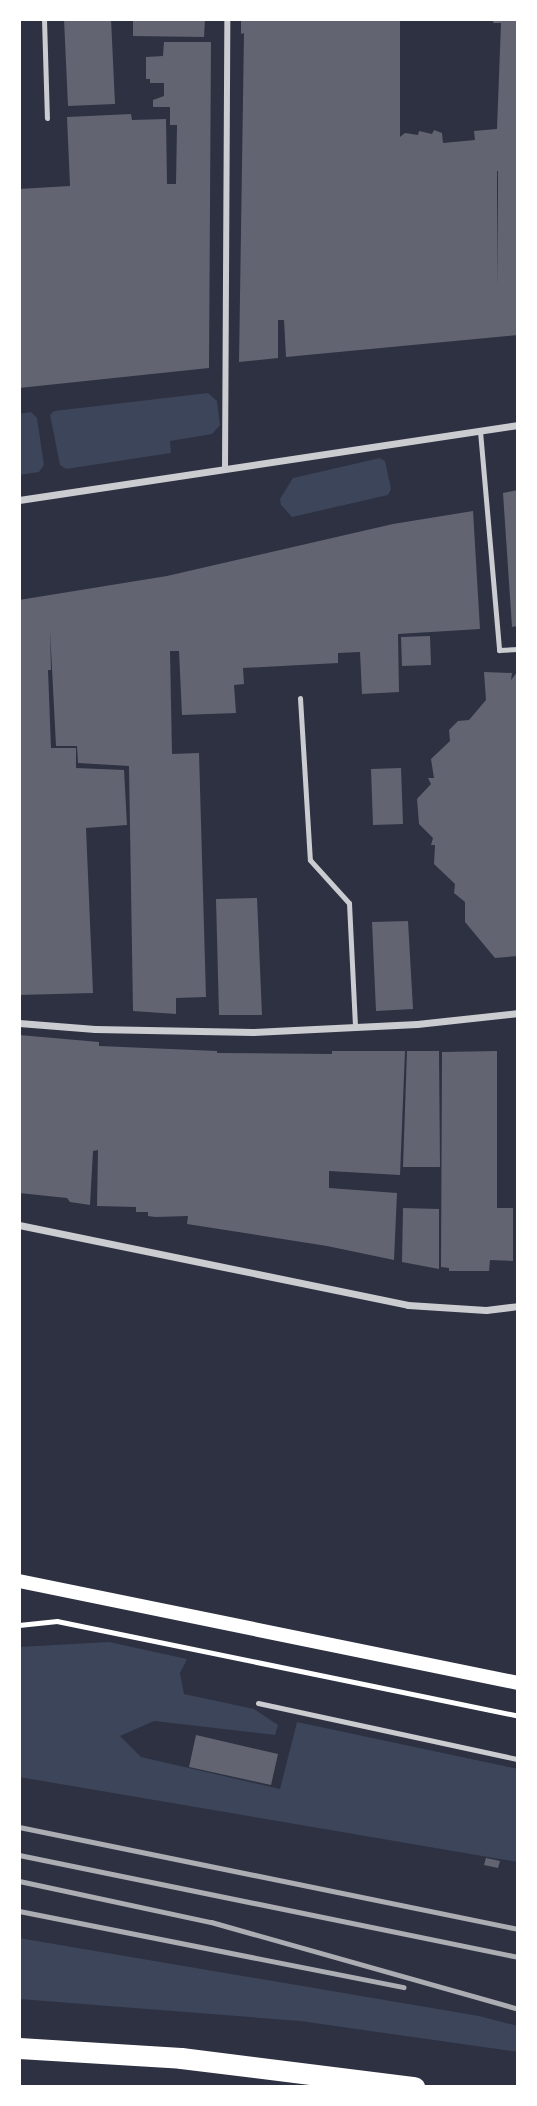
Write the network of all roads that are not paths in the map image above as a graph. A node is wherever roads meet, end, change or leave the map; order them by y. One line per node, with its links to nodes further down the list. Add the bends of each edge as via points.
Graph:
1 (44, 19): 3 (lane)
2 (227, 19): 6 (street)
3 (47, 118)
4 (518, 425): 5 (street)
5 (480, 431): 6 (street); 8 (lane, via 499,650)
6 (225, 470): 7 (street)
7 (19, 500)
8 (518, 649)
9 (300, 698): 12 (lane, via 310,860 349,902)
10 (518, 1013): 12 (street)
11 (19, 1023): 12 (street, via 253,1032)
12 (355, 1027)
13 (19, 1225): 14 (street, via 408,1305 486,1310)
14 (518, 1306)
15 (19, 1581): 16 (main road)
16 (518, 1683)
17 (258, 1703): 18 (lane)
18 (518, 1759)
19 (19, 2048): 20 (highway, via 181,2058)
20 (414, 2087)

